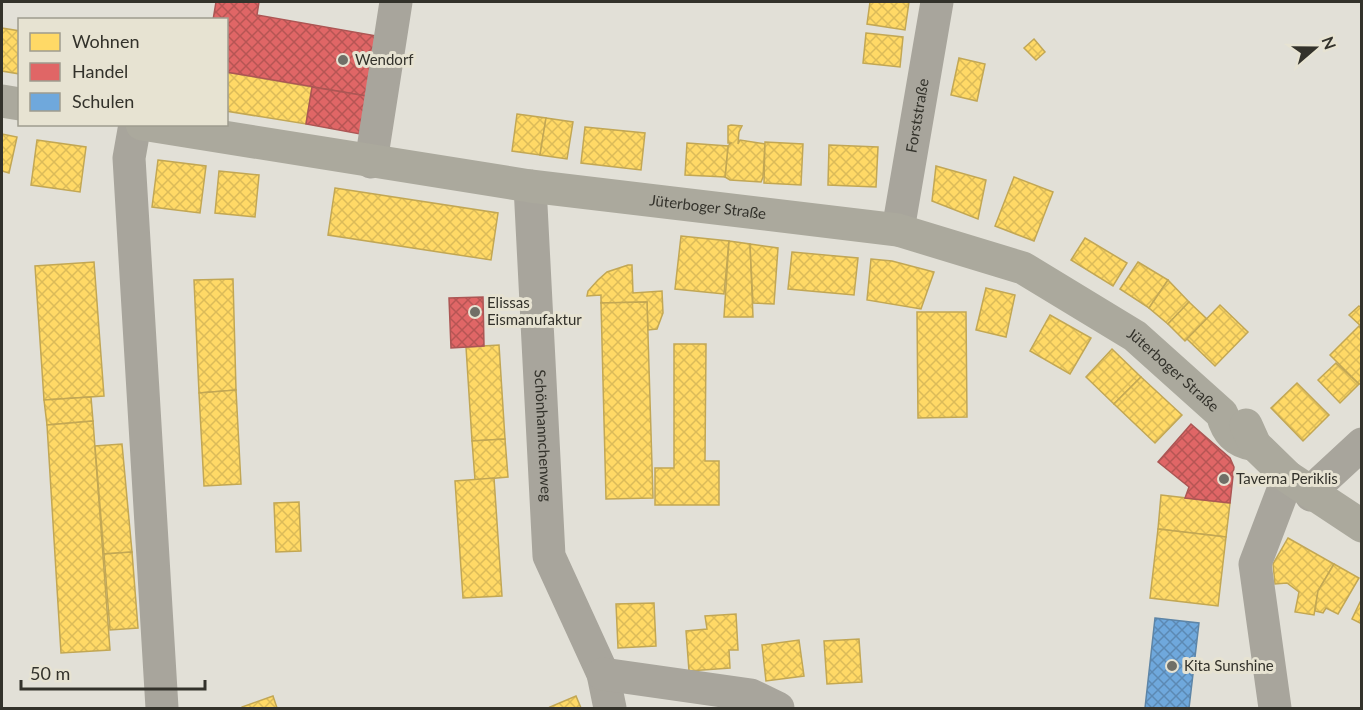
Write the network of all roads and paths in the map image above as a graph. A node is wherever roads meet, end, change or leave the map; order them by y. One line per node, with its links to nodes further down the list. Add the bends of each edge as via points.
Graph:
1 (396, 2): 7 (street)
2 (937, 2): 9 (street, Forststraße)
3 (2, 101): 4 (main road)
4 (18, 104)
5 (135, 126): 14 (street, via 129,158)
6 (154, 126): 7 (main road, Jüterboger Straße)
7 (371, 162): 8 (main road, Jüterboger Straße)
8 (530, 186): 9 (main road, Jüterboger Straße); 13 (street, Schönhannchenweg, via 549,556)
9 (898, 230): 11 (main road, Jüterboger Straße, via 1023,268 1136,336 1222,414 1232,436 1255,445)
10 (1362, 444): 11 (street, via 1322,481)
11 (1300, 486): 12 (main road, Jüterboger Straße); 17 (street, via 1255,564)
12 (1362, 526)
13 (603, 674): 15 (street, Schönhannchenweg); 16 (street, via 751,695)
14 (162, 708)
15 (610, 708)
16 (778, 708)
17 (1275, 708)

